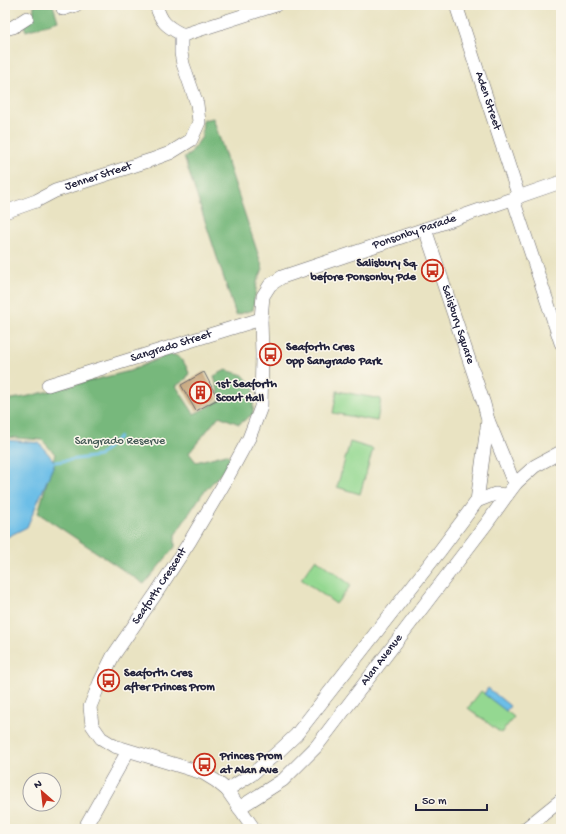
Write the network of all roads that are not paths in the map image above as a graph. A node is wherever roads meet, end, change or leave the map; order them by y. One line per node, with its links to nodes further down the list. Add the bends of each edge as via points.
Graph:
1 (76, 5): 5 (street)
2 (156, 5): 8 (street, via 159,15 168,27)
3 (276, 5): 8 (street)
4 (456, 5): 10 (street, Aden Street)
5 (63, 9)
6 (26, 18): 7 (street)
7 (5, 29)
8 (180, 34): 11 (street, Jenner Street, via 183,64 197,104 199,122 191,140 170,153 55,191)
9 (561, 182): 10 (street, Ponsonby Parade)
10 (516, 198): 12 (street, Ponsonby Parade); 14 (street, Aden Street)
11 (5, 212)
12 (425, 229): 13 (street, Ponsonby Parade, via 282,277 270,285 263,296); 16 (street, Salisbury Square)
13 (261, 319): 15 (street, Sangrado Street); 21 (street, Seaforth Crescent, via 261,407 248,438 190,541 113,656 90,707 92,725 101,738 114,746)
14 (561, 343)
15 (48, 385)
16 (488, 420): 18 (street); 20 (street)
17 (561, 452): 18 (street, Alan Avenue, via 535,466)
18 (516, 484): 19 (street, Alan Avenue)
19 (507, 495): 20 (street, via 495,494); 24 (street, Alan Avenue, via 316,747 283,780)
20 (478, 501): 22 (street, Alan Avenue, via 296,734 251,775)
21 (128, 750): 22 (street, Seaforth Crescent, via 203,773); 25 (street)
22 (227, 790): 24 (street, Seaforth Crescent)
23 (561, 800): 27 (street)
24 (239, 808): 26 (street, Seaforth Crescent)
25 (84, 829)
26 (254, 829)
27 (525, 829)

